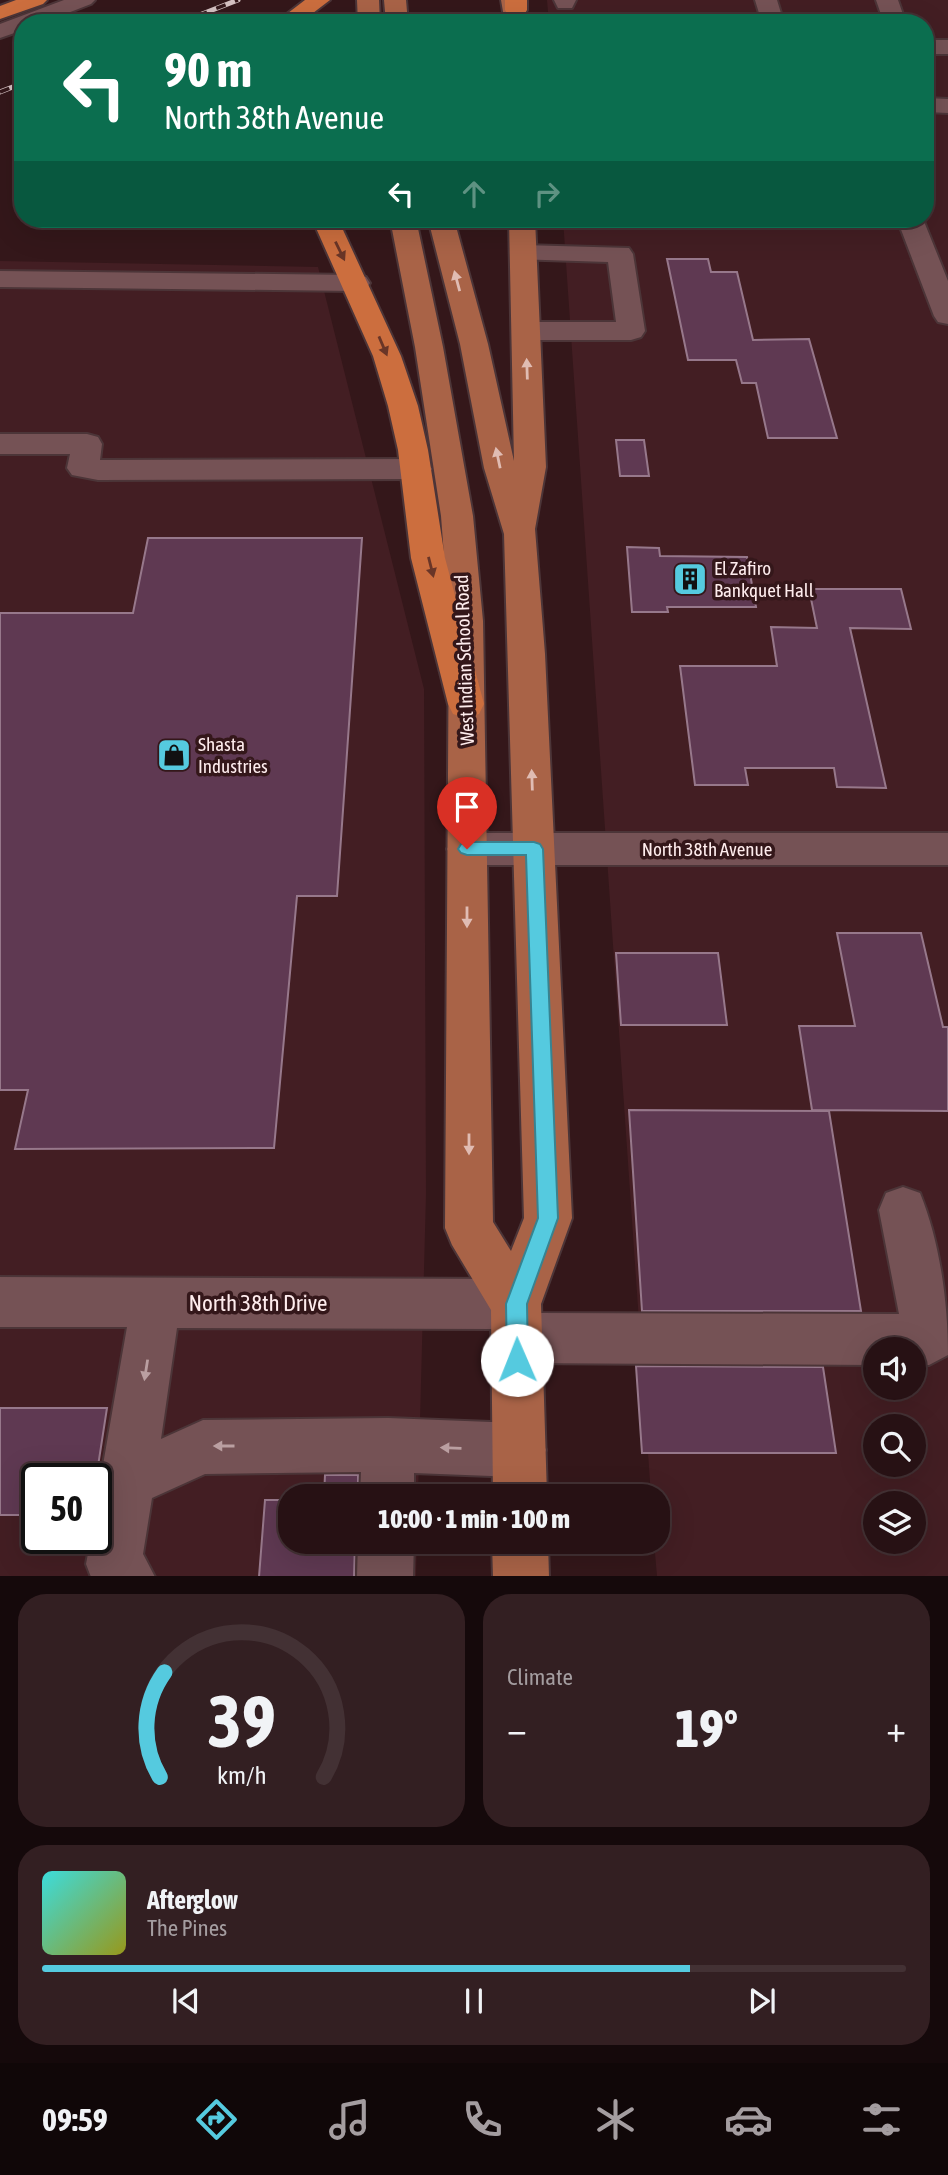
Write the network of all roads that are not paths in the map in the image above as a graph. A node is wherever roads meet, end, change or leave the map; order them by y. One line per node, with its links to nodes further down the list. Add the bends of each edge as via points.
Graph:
1 (36, 0): 5 (highway)
2 (84, 0): 6 (street)
3 (319, 0): 8 (highway)
4 (107, 4): 7 (street)
5 (0, 13)
6 (46, 14)
7 (81, 14)
8 (299, 14)
9 (328, 228): 16 (highway, one-way to 16)
10 (405, 228): 22 (main road, West Indian School Road, via 457,516 466,621)
11 (443, 228): 21 (main road, one-way to 11)
12 (522, 228): 14 (main road)
13 (914, 228): 17 (street)
14 (523, 253): 18 (main road); 18 (street, via 620,254 631,331)
15 (1, 281): 16 (street)
16 (356, 283): 20 (highway, one-way to 20, via 399,393)
17 (948, 316)
18 (526, 331): 21 (main road, one-way to 18, via 530,467)
19 (2, 452): 20 (street, via 86,444 83,468 98,470)
20 (416, 469): 22 (highway, one-way to 22, via 428,558)
21 (520, 534): 24 (main road, one-way to 21)
22 (466, 704): 23 (main road, West Indian School Road)
23 (467, 849): 24 (street, North 38th Avenue); 29 (main road, West Indian School Road, one-way to 29, via 469,1228)
24 (534, 849): 25 (street, North 38th Avenue); 29 (main road, via 548,1218)
25 (948, 849)
26 (903, 1210): 29 (street, North 38th Drive, via 929,1340)
27 (0, 1302): 28 (street, North 38th Drive)
28 (156, 1302): 29 (street, North 38th Drive); 32 (street, one-way to 32)
29 (517, 1321): 31 (main road)
30 (388, 1445): 31 (street, one-way to 30); 32 (street, one-way to 32, via 203,1447); 33 (street)
31 (519, 1473)
32 (128, 1481): 36 (street, via 114,1564)
33 (387, 1484)
34 (386, 1554): 37 (street)
35 (520, 1554): 38 (main road)
36 (126, 1576)
37 (385, 1576)
38 (521, 1576)

